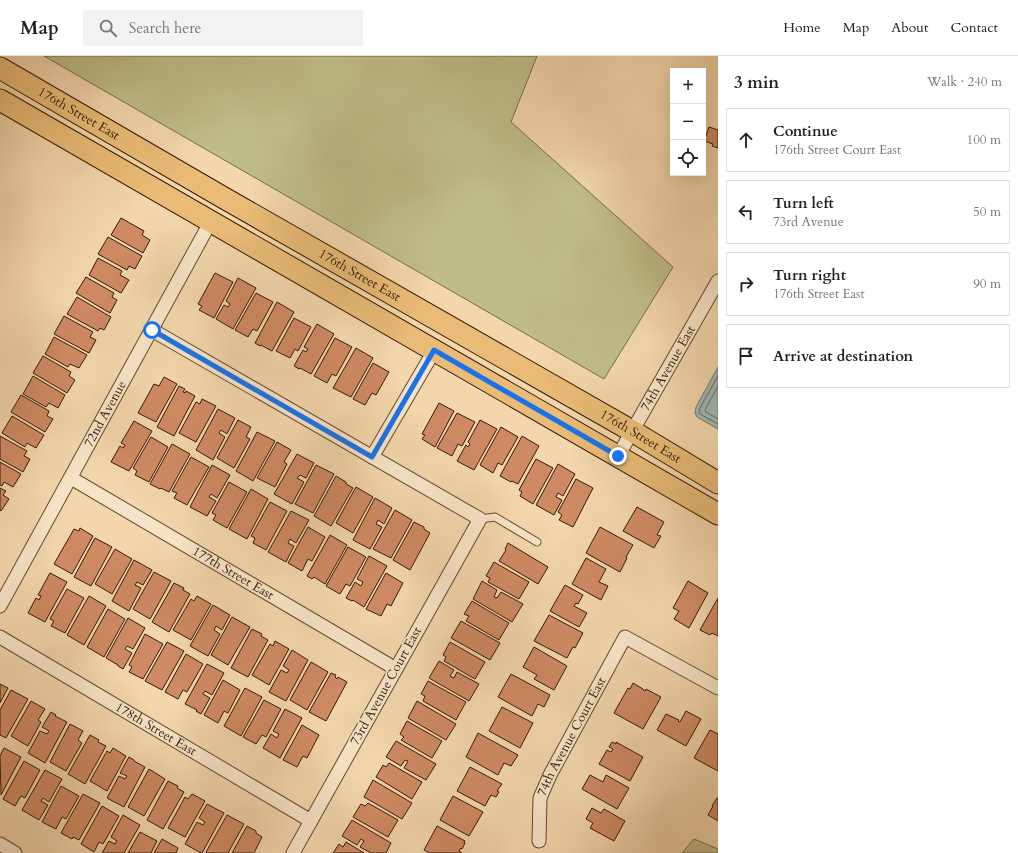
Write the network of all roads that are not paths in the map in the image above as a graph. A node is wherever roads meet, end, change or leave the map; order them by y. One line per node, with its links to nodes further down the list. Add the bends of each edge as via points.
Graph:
1 (0, 68): 7 (main road, 176th Street East)
2 (0, 100): 3 (main road, 176th Street East)
3 (211, 221): 5 (street, 72nd Avenue); 6 (main road, 176th Street East)
4 (718, 281): 7 (street, 74th Avenue East)
5 (152, 330): 9 (street); 10 (street, 72nd Avenue)
6 (434, 350): 8 (main road, 176th Street East); 9 (street)
7 (632, 431): 8 (street, 74th Avenue East); 11 (main road, 176th Street East)
8 (618, 456): 12 (main road, 176th Street East)
9 (372, 457): 13 (street)
10 (71, 478): 15 (street, 72nd Avenue); 17 (street, 177th Street East)
11 (718, 483)
12 (718, 514)
13 (480, 519): 14 (lane, via 495,518); 17 (street, 73rd Avenue Court East)
14 (537, 542)
15 (0, 606)
16 (0, 637): 19 (street, 178th Street East)
17 (396, 668): 19 (street, 73rd Avenue Court East)
18 (718, 688): 20 (street, 74th Avenue Court East, via 625,638 540,798)
19 (311, 821): 23 (street, 73rd Avenue Court East)
20 (539, 841)
21 (0, 844): 22 (street)
22 (15, 853)
23 (293, 853)

